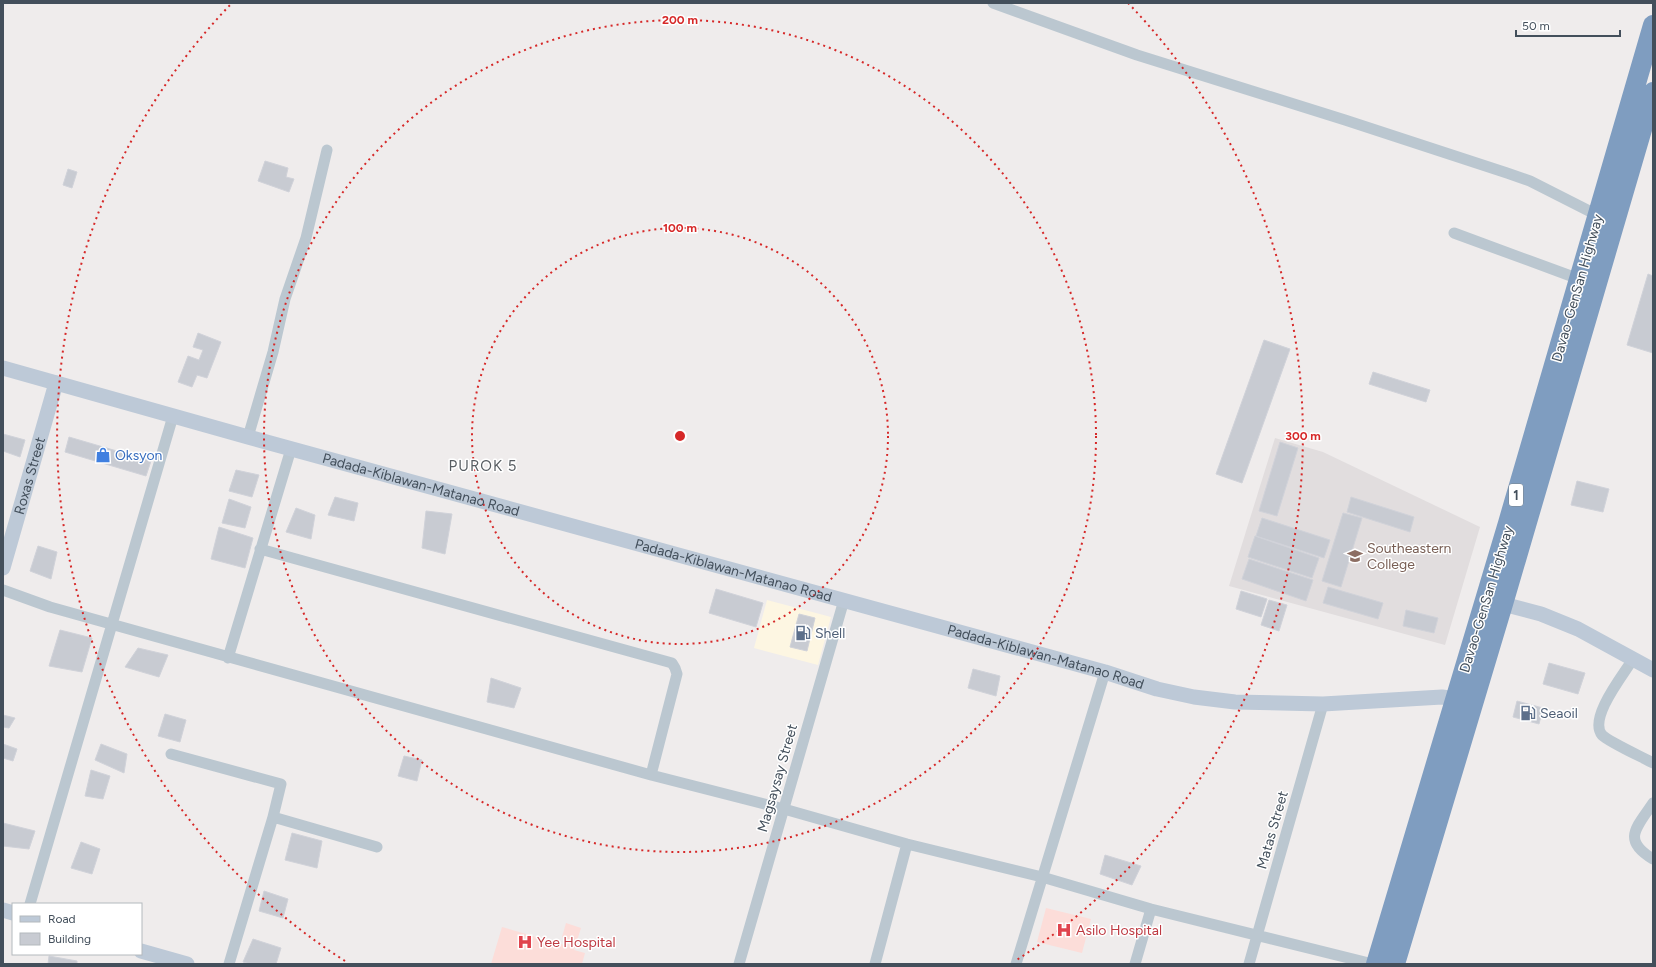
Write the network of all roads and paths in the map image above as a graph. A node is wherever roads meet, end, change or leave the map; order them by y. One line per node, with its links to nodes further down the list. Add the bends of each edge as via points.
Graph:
1 (993, 3): 6 (street, via 1138,55 1530,181)
2 (1653, 25): 6 (highway, Davao-GenSan Highway / 1)
3 (1653, 92): 4 (highway, Davao-GenSan Highway / 1)
4 (1649, 122): 6 (highway, Davao-GenSan Highway / 1)
5 (327, 150): 12 (street, via 306,238 285,299 273,352)
6 (1606, 220): 8 (highway, Davao-GenSan Highway / 1); 18 (highway, Davao-GenSan Highway / 1)
7 (1454, 233): 8 (street)
8 (1579, 279): 24 (highway, Davao-GenSan Highway / 1)
9 (3, 368): 10 (main road, Padada-Kiblawan-Matanao Road)
10 (56, 383): 11 (main road, Padada-Kiblawan-Matanao Road); 15 (main road, Roxas Street)
11 (173, 416): 12 (main road, Padada-Kiblawan-Matanao Road); 19 (street)
12 (248, 437): 13 (main road, Padada-Kiblawan-Matanao Road)
13 (291, 449): 14 (street); 17 (main road, Padada-Kiblawan-Matanao Road)
14 (260, 549): 20 (street); 28 (street, via 672,663 677,674)
15 (3, 568)
16 (3, 590): 19 (street, via 50,607)
17 (844, 600): 23 (main road, Padada-Kiblawan-Matanao Road); 30 (street, Magsaysay Street)
18 (1503, 604): 21 (main road, via 1541,614 1578,629); 24 (highway, Davao-GenSan Highway / 1)
19 (112, 624): 20 (street); 36 (street)
20 (228, 658): 28 (street)
21 (1634, 659): 22 (main road); 27 (street, via 1603,706 1598,729 1605,737)
22 (1653, 670)
23 (1105, 672): 25 (main road, Padada-Kiblawan-Matanao Road, via 1158,689 1194,697 1235,702); 35 (street)
24 (1465, 700): 25 (main road, Padada-Kiblawan-Matanao Road, via 1422,697); 47 (highway, Davao-GenSan Highway / 1); 48 (highway, Davao-GenSan Highway / 1)
25 (1322, 704): 38 (street, Matas Street)
26 (172, 754): 31 (street, via 281,784)
27 (1653, 763)
28 (651, 775): 30 (street)
29 (1653, 803): 34 (street, via 1638,827 1634,840 1638,848)
30 (784, 809): 32 (street); 42 (street, Magsaysay Street)
31 (273, 817): 33 (street); 41 (street)
32 (907, 844): 35 (street); 43 (street)
33 (377, 847)
34 (1653, 859)
35 (1042, 877): 37 (street); 44 (street)
36 (30, 903)
37 (1151, 909): 38 (street); 45 (street)
38 (1258, 934): 46 (street, Matas Street); 47 (street)
39 (142, 951): 40 (main road)
40 (187, 964)
41 (229, 964)
42 (739, 964)
43 (875, 964)
44 (1016, 964)
45 (1135, 964)
46 (1249, 964)
47 (1374, 964)
48 (1395, 964)

